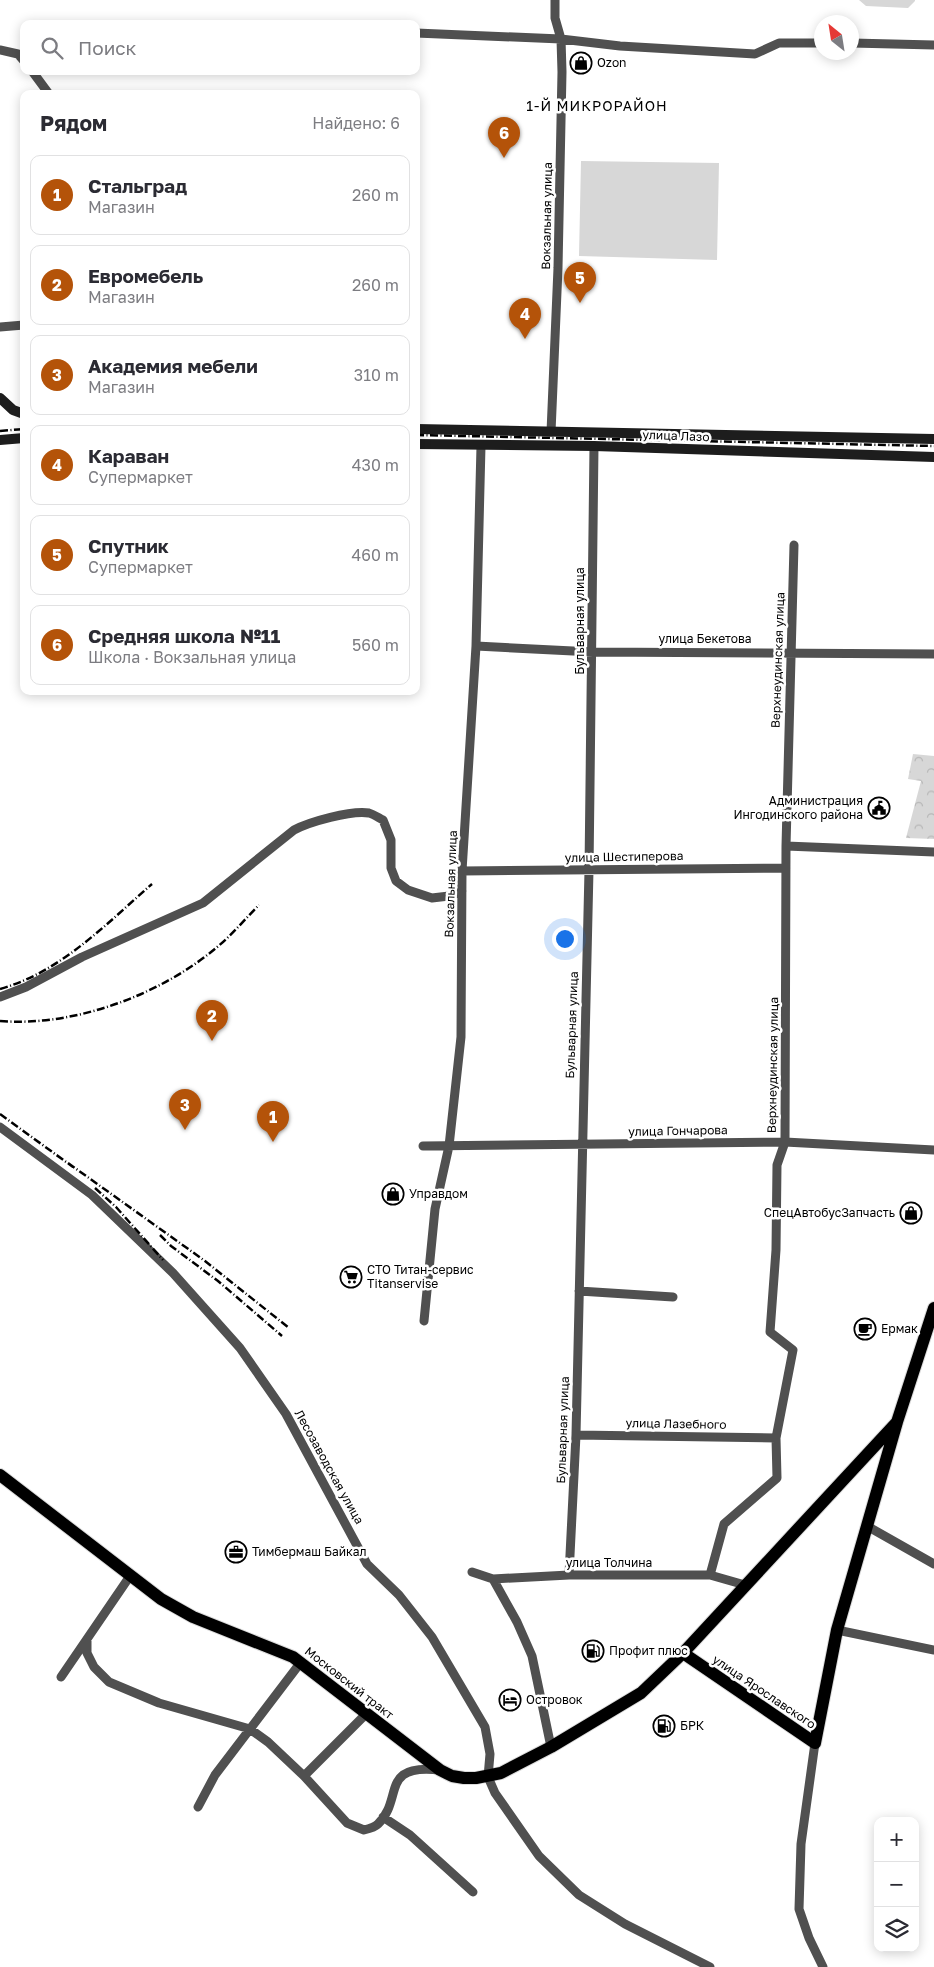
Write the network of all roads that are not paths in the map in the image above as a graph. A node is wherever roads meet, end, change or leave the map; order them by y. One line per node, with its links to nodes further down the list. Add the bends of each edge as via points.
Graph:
1 (555, 0): 3 (street, Вокзальная улица)
2 (420, 33): 3 (street)
3 (561, 39): 4 (street, via 755,54 779,43); 16 (street, Вокзальная улица, via 558,268)
4 (814, 43)
5 (859, 43): 6 (street)
6 (934, 45)
7 (0, 50): 8 (street)
8 (20, 56)
9 (35, 75): 10 (street)
10 (46, 90)
11 (20, 325): 12 (street)
12 (0, 327)
13 (0, 398): 14 (main road)
14 (20, 413)
15 (420, 429): 16 (main road, улица Лазо)
16 (551, 432): 18 (main road, улица Лазо)
17 (20, 438): 19 (main road)
18 (934, 439)
19 (0, 440)
20 (420, 444): 21 (main road, улица Лазо)
21 (481, 446): 22 (main road, улица Лазо); 25 (street, Вокзальная улица)
22 (594, 446): 23 (main road, улица Лазо); 26 (street, Бульварная улица)
23 (934, 457)
24 (794, 545): 27 (street, Верхнеудинская улица)
25 (476, 646): 26 (street, улица Бекетова); 33 (street, Вокзальная улица)
26 (593, 652): 27 (street, улица Бекетова); 32 (street, Бульварная улица)
27 (790, 652): 28 (street, улица Бекетова); 29 (street, Верхнеудинская улица)
28 (934, 654)
29 (786, 846): 30 (street); 31 (street, Верхнеудинская улица)
30 (934, 852)
31 (786, 868): 32 (street, улица Шестиперова); 37 (street, Верхнеудинская улица)
32 (589, 870): 33 (street, улица Шестиперова); 38 (street, Бульварная улица)
33 (462, 871): 34 (street, Вокзальная улица)
34 (462, 890): 35 (street, via 432,898 408,890 396,881 391,868 391,840 383,820 369,813 306,823 203,903); 40 (street, Вокзальная улица, via 461,1037)
35 (0, 996)
36 (0, 1127): 70 (street, Лесозаводская улица, via 92,1196 173,1272 240,1348 286,1414 367,1564 399,1596 432,1637 485,1727 490,1754)
37 (785, 1142): 38 (street, улица Гончарова); 41 (street, улица Гончарова); 48 (street, Верхнеудинская улица, via 777,1165 776,1250 770,1332 793,1350)
38 (581, 1144): 40 (street, улица Гончарова); 42 (street, Бульварная улица)
39 (423, 1146): 40 (street, улица Гончарова)
40 (449, 1146): 45 (street, Вокзальная улица, via 434,1209)
41 (934, 1150)
42 (578, 1291): 43 (street); 47 (street, Бульварная улица)
43 (673, 1296)
44 (933, 1312): 46 (main road, улица Ярославского)
45 (424, 1322)
46 (897, 1422): 50 (main road, улица Ярославского); 57 (main road, улица Ярославского)
47 (576, 1435): 48 (street, улица Лазебного); 55 (street, Бульварная улица)
48 (776, 1438): 53 (street, Верхнеудинская улица, via 776,1478 724,1524)
49 (0, 1475): 54 (main road, Московский тракт)
50 (867, 1526): 51 (street); 58 (main road, улица Ярославского)
51 (934, 1564)
52 (472, 1572): 56 (street, улица Толчина)
53 (710, 1575): 55 (street, улица Толчина); 57 (street, улица Толчина)
54 (130, 1576): 59 (street); 62 (main road, Московский тракт, via 193,1617)
55 (569, 1576): 56 (street, улица Толчина)
56 (493, 1579): 67 (street, via 532,1656)
57 (745, 1585): 61 (main road, улица Ярославского)
58 (837, 1630): 60 (street); 66 (main road, улица Ярославского)
59 (87, 1639): 63 (street); 65 (street, via 87,1653 109,1682 159,1704)
60 (934, 1650)
61 (683, 1653): 66 (main road, улица Ярославского); 67 (main road, Московский тракт, via 641,1693)
62 (301, 1662): 64 (main road, Московский тракт); 65 (street)
63 (60, 1677)
64 (366, 1714): 68 (main road, Московский тракт); 69 (street)
65 (250, 1729): 69 (street); 71 (street, via 216,1775)
66 (815, 1743): 75 (street, via 800,1844 799,1909)
67 (551, 1747): 70 (main road, Московский тракт)
68 (440, 1770): 70 (main road, Московский тракт, via 464,1778); 72 (street, via 403,1774)
69 (304, 1776): 72 (street, via 347,1822 364,1830 377,1825)
70 (488, 1777): 74 (street, via 495,1793 539,1856 579,1895 625,1924)
71 (198, 1807)
72 (383, 1817): 73 (street, via 410,1835)
73 (473, 1892)
74 (710, 1967)
75 (823, 1967)

